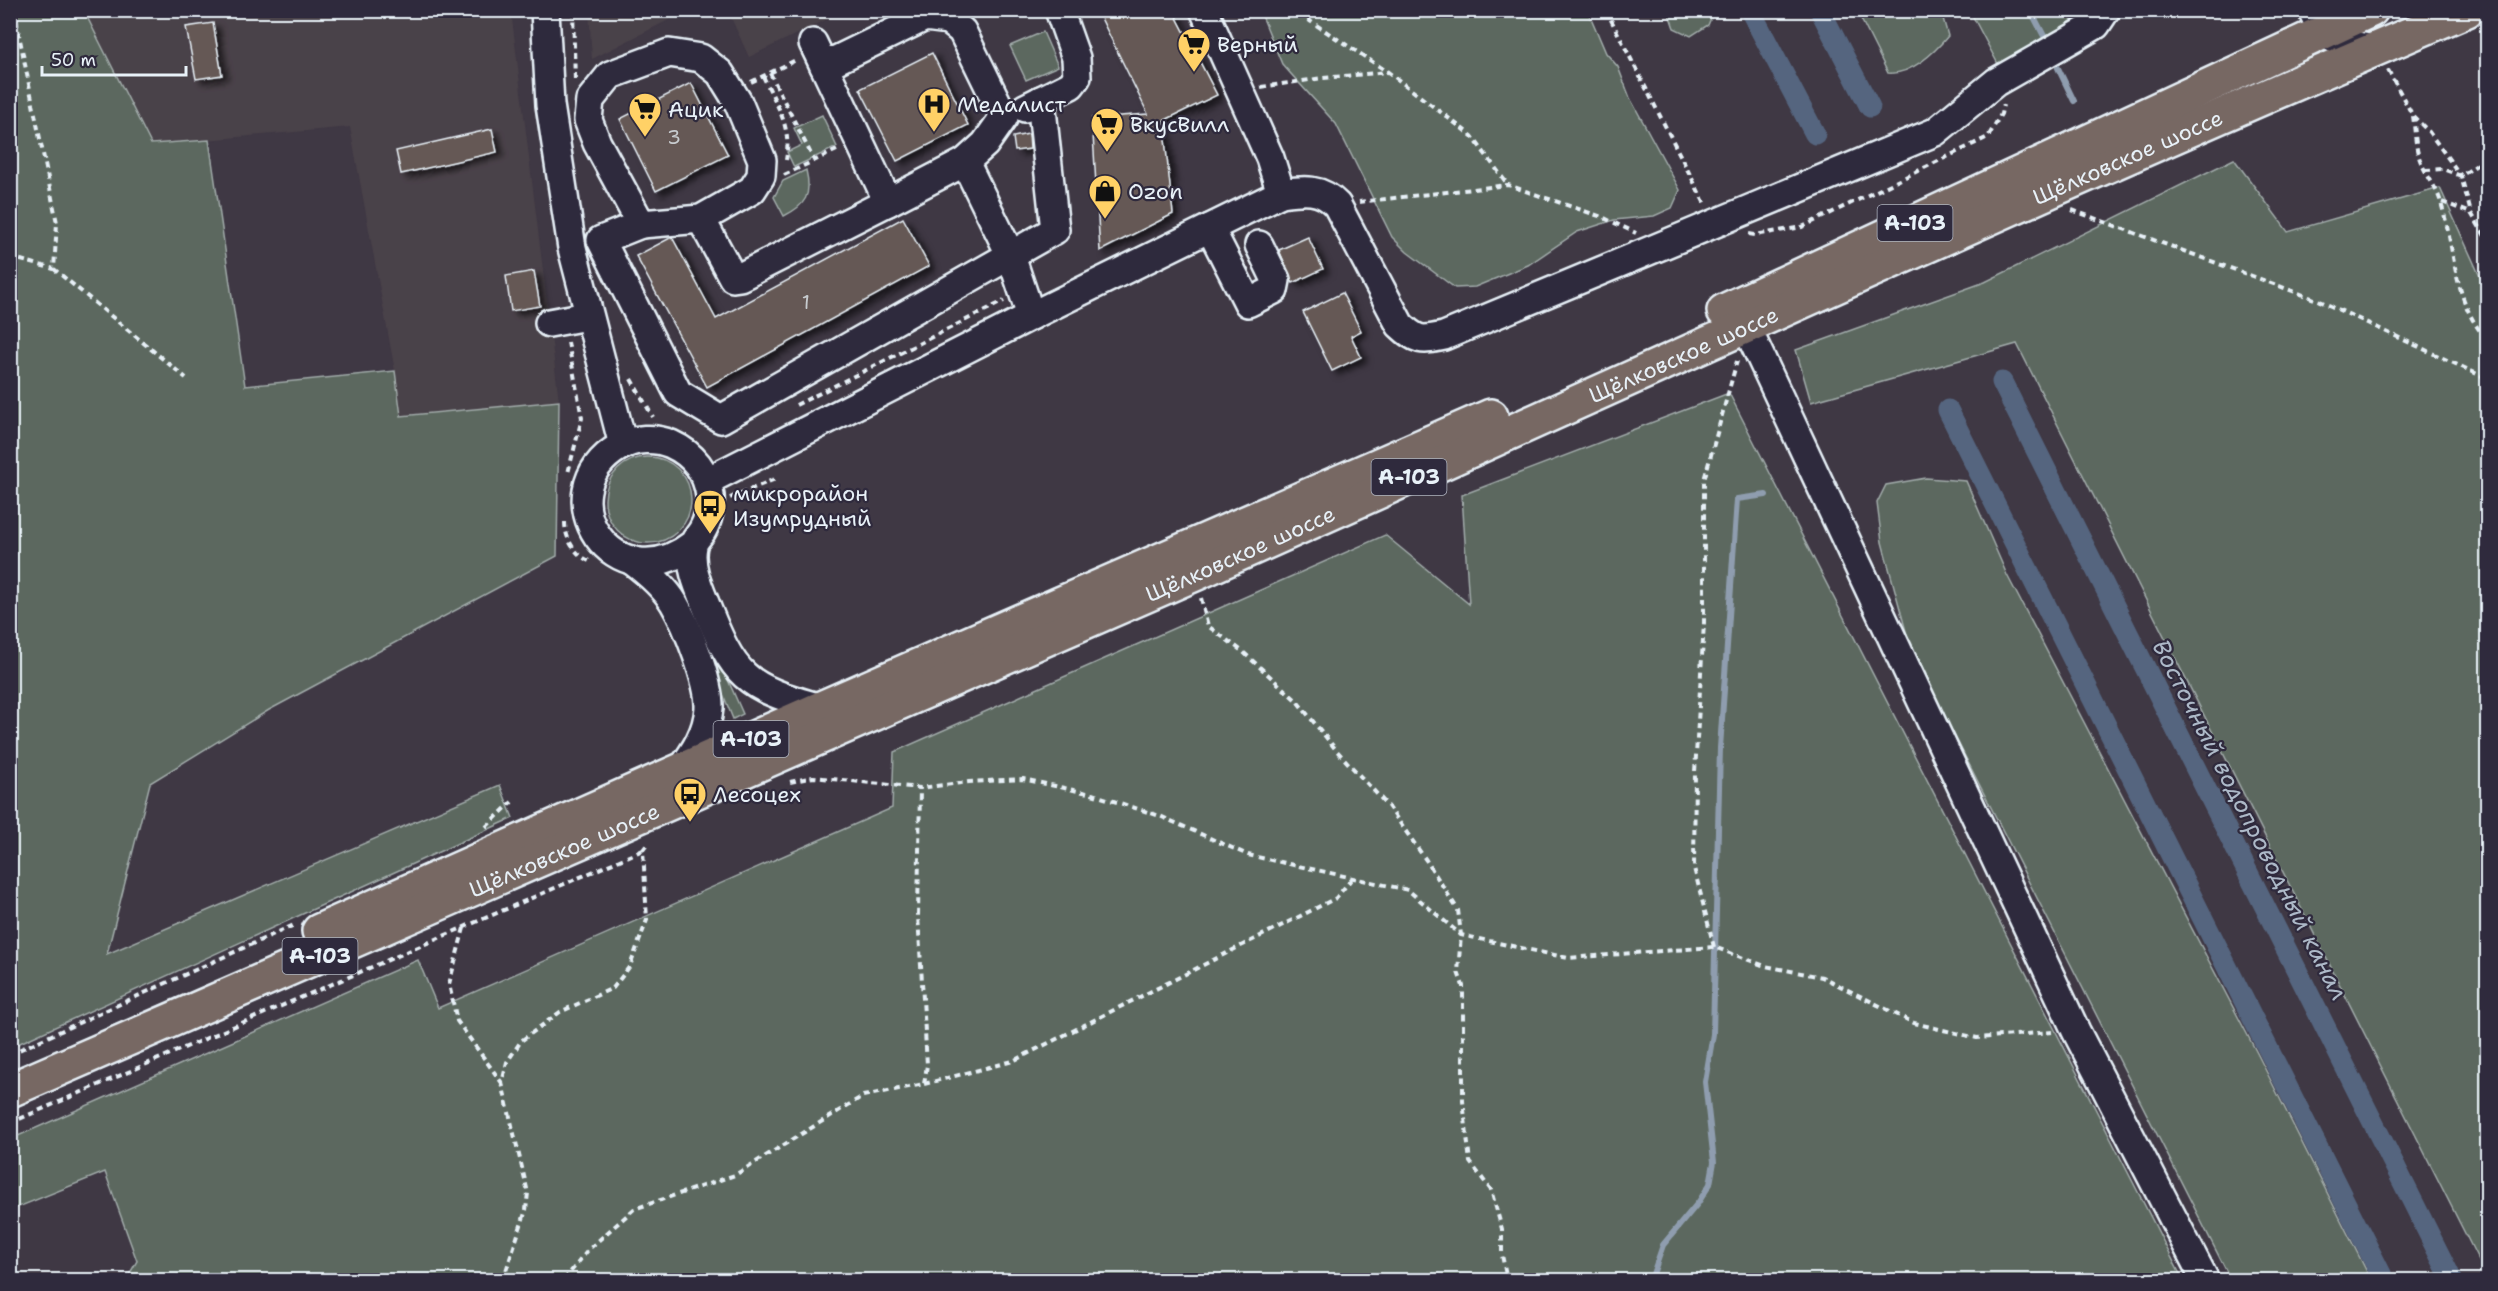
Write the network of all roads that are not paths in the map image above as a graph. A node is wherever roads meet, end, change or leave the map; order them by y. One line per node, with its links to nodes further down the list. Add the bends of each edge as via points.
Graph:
1 (545, 10): 10 (street)
2 (1059, 10): 9 (street, via 1076,58 1077,77 1071,85)
3 (1204, 10): 13 (street, via 1270,158)
4 (2106, 10): 13 (street, via 2096,25 1996,82 1935,132 1424,341 1400,325 1337,205 1309,189)
5 (2371, 10): 7 (main road, Щёлковское шоссе / А-103)
6 (2467, 10): 8 (main road, Щёлковское шоссе / А-103)
7 (2318, 22): 8 (street, via 2344,44); 30 (main road, Щёлковское шоссе / А-103, via 1664,339)
8 (2377, 49): 25 (main road, Щёлковское шоссе / А-103)
9 (1041, 100): 11 (street); 21 (street, via 1055,230)
10 (572, 102): 15 (street, via 610,75 669,53 701,58 720,73 762,160 761,176 752,190); 16 (street, via 588,120); 20 (street)
11 (1004, 117): 12 (street, via 985,144); 14 (street, via 962,31 948,20 925,17 818,53)
12 (965, 162): 14 (street); 21 (street)
13 (1281, 193): 17 (street)
14 (888, 202): 15 (street, via 733,278)
15 (701, 219): 16 (street)
16 (641, 224): 18 (street)
17 (1210, 228): 19 (street, via 1248,303 1276,286); 22 (street)
18 (601, 240): 20 (street); 21 (street, via 678,393 721,419)
19 (1259, 245)
20 (572, 248): 23 (street)
21 (1011, 256): 22 (street)
22 (1028, 305): 27 (street)
23 (588, 316): 24 (street); 26 (street)
24 (549, 323)
25 (1746, 326): 33 (main road, Щёлковское шоссе / А-103, via 1195,574); 34 (street, via 2076,1031)
26 (623, 445): 27 (street, via 643,439 663,441 682,449 698,463); 29 (street, via 608,453 597,466 590,481 587,506 593,530 603,543)
27 (707, 482): 28 (street, via 709,515)
28 (693, 544): 29 (street, via 664,561); 30 (street, via 692,561 698,584 721,645 743,676 762,689)
29 (631, 560): 31 (street, via 673,602 707,690 706,726 698,747)
30 (821, 708): 31 (main road, Щёлковское шоссе / А-103)
31 (681, 770): 32 (main road, Щёлковское шоссе / А-103)
32 (10, 1069)
33 (10, 1090)
34 (2205, 1281)

